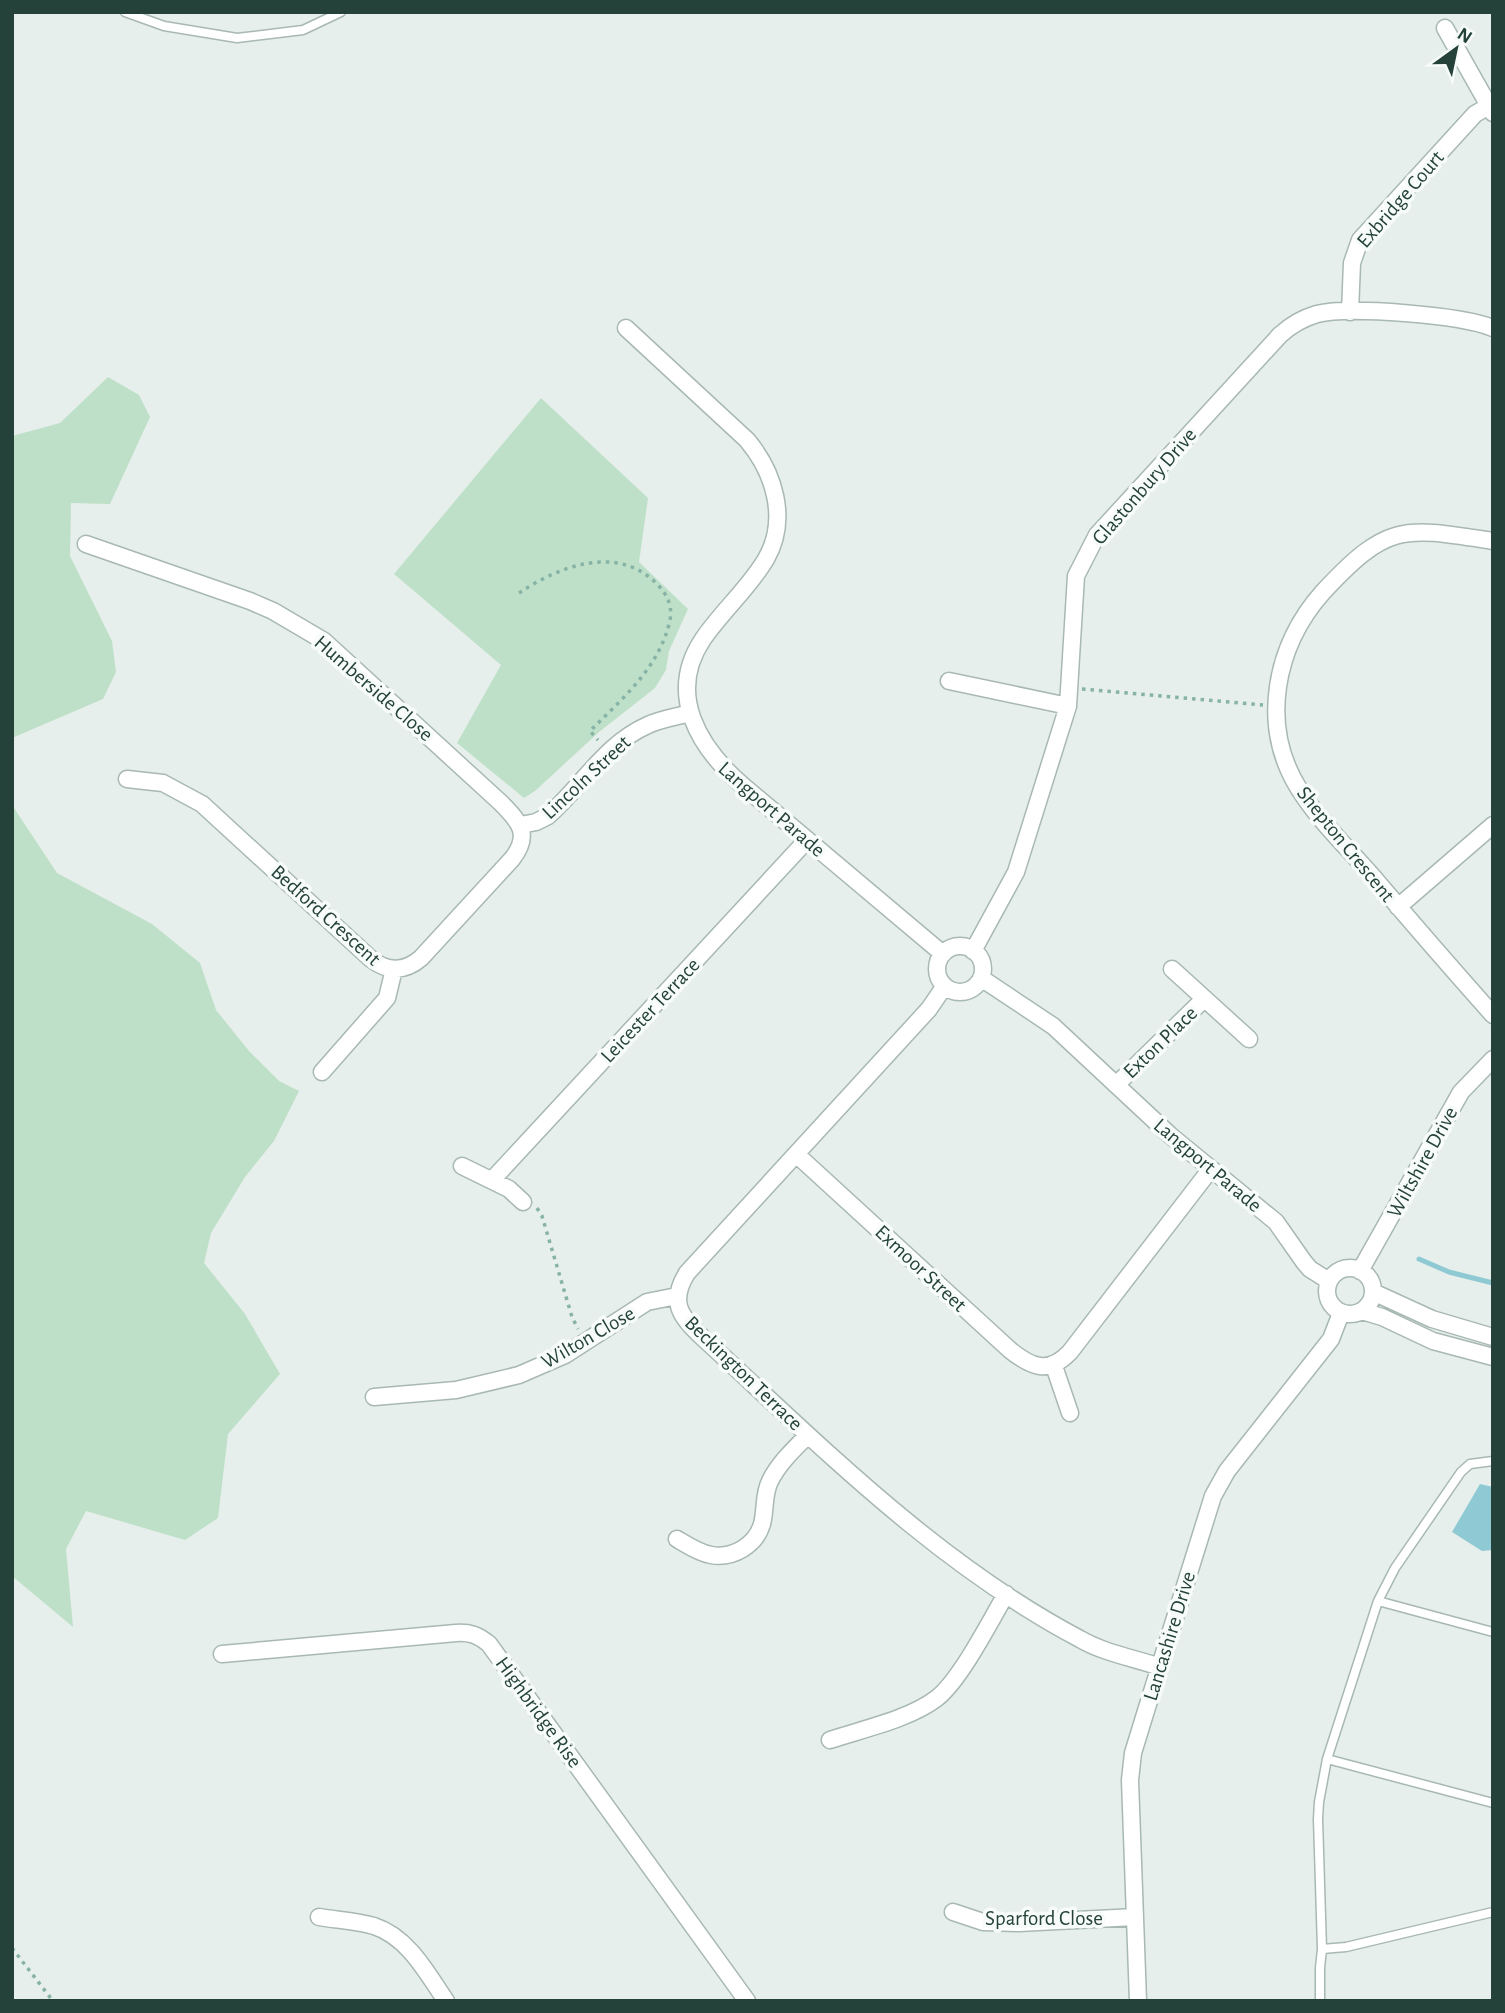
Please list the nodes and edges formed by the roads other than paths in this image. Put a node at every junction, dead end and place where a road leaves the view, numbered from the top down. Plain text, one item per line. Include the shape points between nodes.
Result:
1 (125, 12) edge
2 (341, 12) edge
3 (1445, 28) dead end
4 (1491, 109) edge
5 (1350, 312) junction
6 (626, 328) dead end
7 (1493, 328) edge
8 (1493, 541) edge
9 (86, 544) dead end
10 (949, 681) dead end
11 (1069, 706) junction
12 (690, 713) junction
13 (127, 779) dead end
14 (521, 825) junction
15 (1493, 825) edge
16 (807, 840) junction
17 (1398, 907) junction
18 (973, 951) junction
19 (943, 954) junction
20 (394, 969) junction
21 (1172, 970) dead end
22 (981, 978) junction
23 (944, 987) junction
24 (1204, 999) junction
25 (1493, 1015) edge
26 (1249, 1039) dead end
27 (1493, 1059) edge
28 (322, 1072) dead end
29 (1116, 1085) junction
30 (796, 1154) junction
31 (462, 1166) dead end
32 (1210, 1170) junction
33 (493, 1180) junction
34 (523, 1202) road end
35 (1360, 1271) junction
36 (1329, 1281) junction
37 (1373, 1292) junction
38 (677, 1296) junction
39 (1362, 1311) junction
40 (1341, 1313) junction
41 (1493, 1337) edge
42 (1493, 1357) edge
43 (1054, 1366) junction
44 (374, 1397) dead end
45 (1070, 1413) dead end
46 (808, 1435) junction
47 (1493, 1461) edge
48 (677, 1539) dead end
49 (1006, 1594) junction
50 (1378, 1601) junction
51 (1493, 1632) edge
52 (222, 1654) dead end
53 (1160, 1667) junction
54 (830, 1740) dead end
55 (1327, 1759) junction
56 (1493, 1803) edge
57 (953, 1912) dead end
58 (1493, 1912) edge
59 (319, 1917) dead end
60 (1136, 1917) junction
61 (1322, 1949) junction
62 (446, 2001) edge
63 (747, 2001) edge
64 (1138, 2001) edge
65 (1320, 2001) edge

1 - 2 lane via 164,26 237,38 303,30
3 - 4 street, Exbridge Court
4 - 5 street, Exbridge Court via 1475,114 1360,240 1352,263
5 - 7 street, Glastonbury Drive via 1457,319
5 - 11 street, Glastonbury Drive via 1316,314 1280,335 1097,535 1076,576
6 - 12 street, Langport Parade via 747,440 760,455 777,502 767,558 695,652 688,681
8 - 17 street, Shepton Crescent via 1423,531 1395,535 1371,546 1300,622 1285,655 1276,706 1279,741 1291,774
9 - 14 street, Humberside Close via 250,601 324,641
10 - 11 street
11 - 18 street, Glastonbury Drive via 1016,872
12 - 14 street, Lincoln Street via 649,724 624,738 548,816
12 - 16 street, Langport Parade via 705,746 721,766
13 - 20 street, Bedford Crescent via 163,783 202,804 371,959
14 - 20 street, Bedford Crescent via 521,844 512,859 421,958
15 - 17 street
16 - 19 street, Langport Parade
16 - 33 street, Leicester Terrace
17 - 25 street, Shepton Crescent
18 - 19 street via 958,946
18 - 22 street via 982,962
19 - 23 street via 936,972
20 - 28 street via 387,998
21 - 24 street, Exton Place
22 - 23 street via 966,992
22 - 29 street, Langport Parade via 1053,1026
23 - 30 street, Beckington Terrace
24 - 26 street, Exton Place
24 - 29 street, Exton Place
27 - 35 street, Wiltshire Drive via 1461,1092
29 - 32 street, Langport Parade
30 - 38 street, Beckington Terrace via 687,1273
30 - 43 street, Exmoor Street via 1023,1361
31 - 33 street
32 - 36 street, Langport Parade via 1276,1222 1310,1269
32 - 43 street via 1070,1352
33 - 34 street
35 - 36 street via 1346,1268
35 - 37 street via 1370,1280
36 - 40 street via 1328,1299
37 - 39 street
37 - 41 street via 1432,1319
38 - 44 street, Wilton Close via 647,1302 587,1343 530,1370 456,1390
38 - 46 street, Beckington Terrace via 686,1321
39 - 40 street
39 - 42 street via 1433,1341
40 - 53 street, Lancashire Drive via 1331,1339 1227,1471 1213,1496
43 - 45 street
46 - 48 street via 770,1480 761,1528 743,1549 712,1556
46 - 49 street, Beckington Terrace via 909,1526
47 - 50 lane via 1470,1464 1461,1472
49 - 53 street, Beckington Terrace via 1080,1639
49 - 54 street via 950,1685 937,1698 913,1712
50 - 51 lane
50 - 55 lane
52 - 63 street, Highbridge Rise via 456,1633 479,1636
53 - 60 street, Lancashire Drive via 1133,1753 1130,1780
55 - 56 lane
55 - 61 lane via 1318,1819
57 - 60 street, Sparford Close via 983,1922
58 - 61 lane
59 - 62 street via 374,1926 390,1934 413,1954
60 - 64 street, Lancashire Drive
61 - 65 lane

